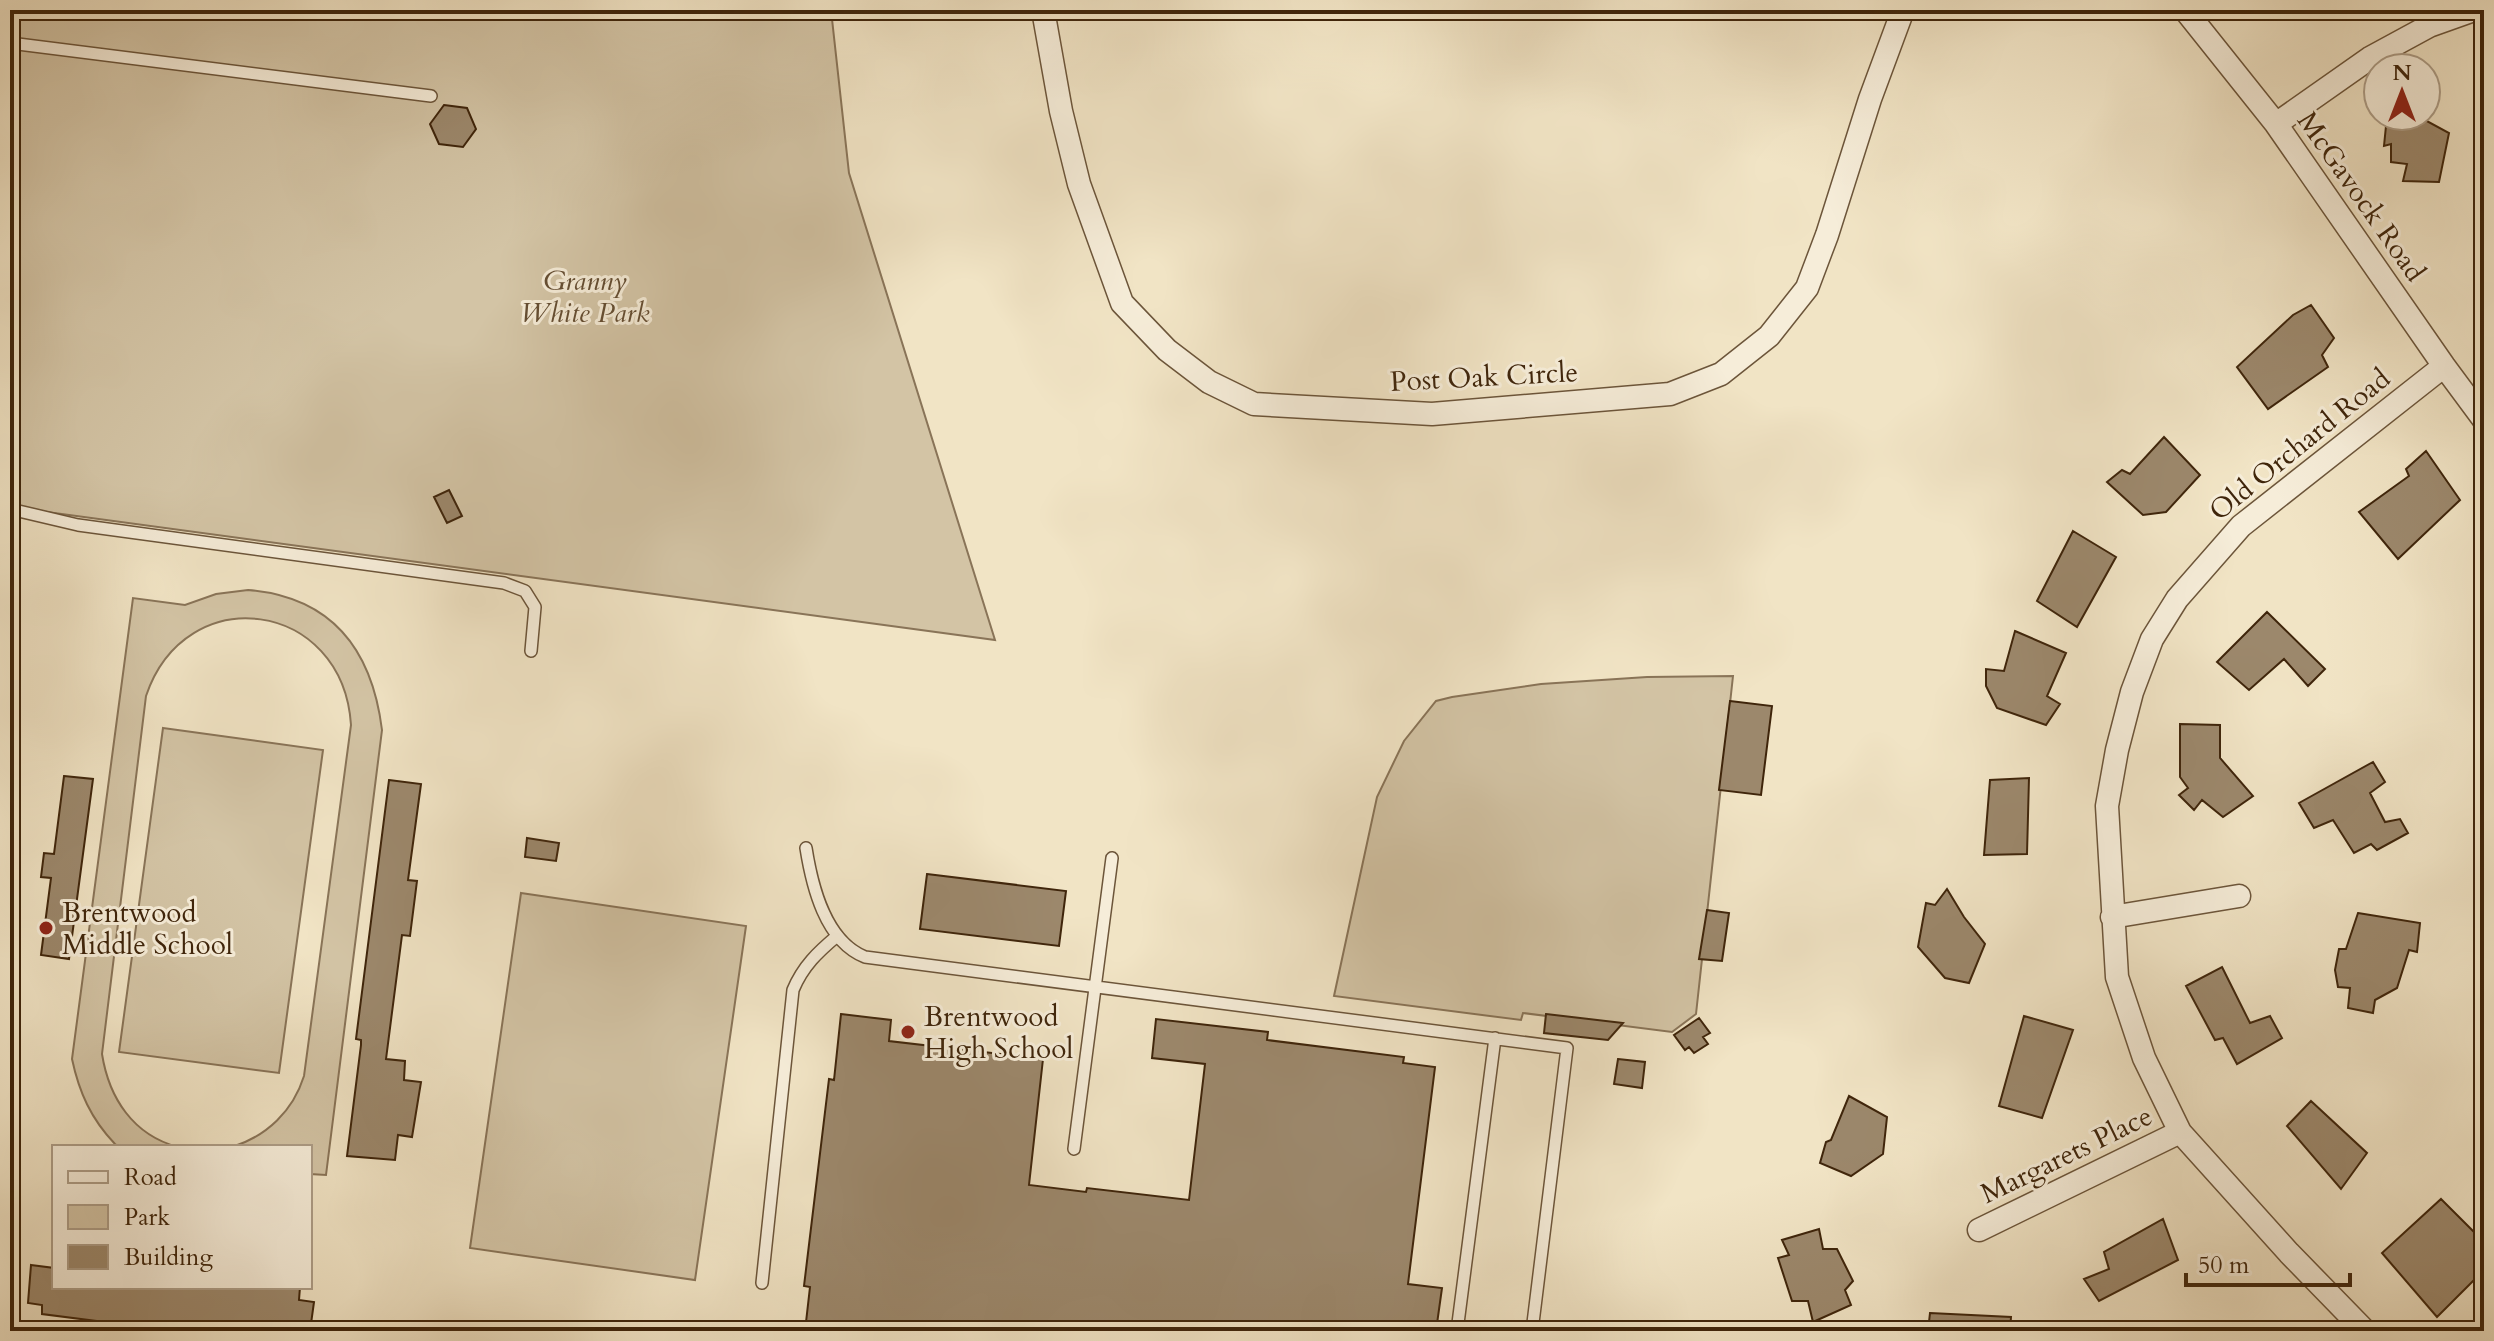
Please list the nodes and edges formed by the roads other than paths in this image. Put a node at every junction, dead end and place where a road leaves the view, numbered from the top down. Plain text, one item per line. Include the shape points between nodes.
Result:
1 (1903, 10) edge
2 (2185, 10) edge
3 (2474, 10) edge
4 (1048, 11) edge
5 (10, 43) edge
6 (431, 96) dead end
7 (2276, 124) junction
8 (2444, 366) junction
9 (2484, 420) edge
10 (10, 509) edge
11 (531, 651) dead end
12 (806, 848) dead end
13 (1112, 858) dead end
14 (2239, 896) dead end
15 (2112, 917) junction
16 (837, 936) junction
17 (1095, 988) junction
18 (1495, 1038) junction
19 (2180, 1132) junction
20 (1074, 1149) dead end
21 (1979, 1230) dead end
22 (762, 1283) dead end
23 (1457, 1331) edge
24 (1532, 1331) edge
25 (2365, 1331) edge

1 - 4 street, Post Oak Circle via 1807,288 1769,336 1721,374 1670,394 1432,414 1254,404 1209,382 1167,350 1122,303 1079,184 1061,111
2 - 7 street, McGavock Road
3 - 7 street via 2429,26 2370,58
5 - 6 lane
7 - 8 street, McGavock Road
8 - 9 street, McGavock Road
8 - 15 street, Old Orchard Road via 2241,526 2177,599 2152,639 2132,692 2107,806
10 - 11 lane via 78,525 504,583 525,591 535,607
12 - 16 lane via 814,887
13 - 17 lane
14 - 15 street
15 - 19 street, Old Orchard Road via 2117,977 2144,1058
16 - 17 lane via 849,949 873,959
16 - 22 lane via 813,957 793,990
17 - 18 lane
17 - 20 lane
18 - 23 lane
18 - 24 lane via 1567,1048
19 - 21 street, Margarets Place
19 - 25 street, Old Orchard Road

